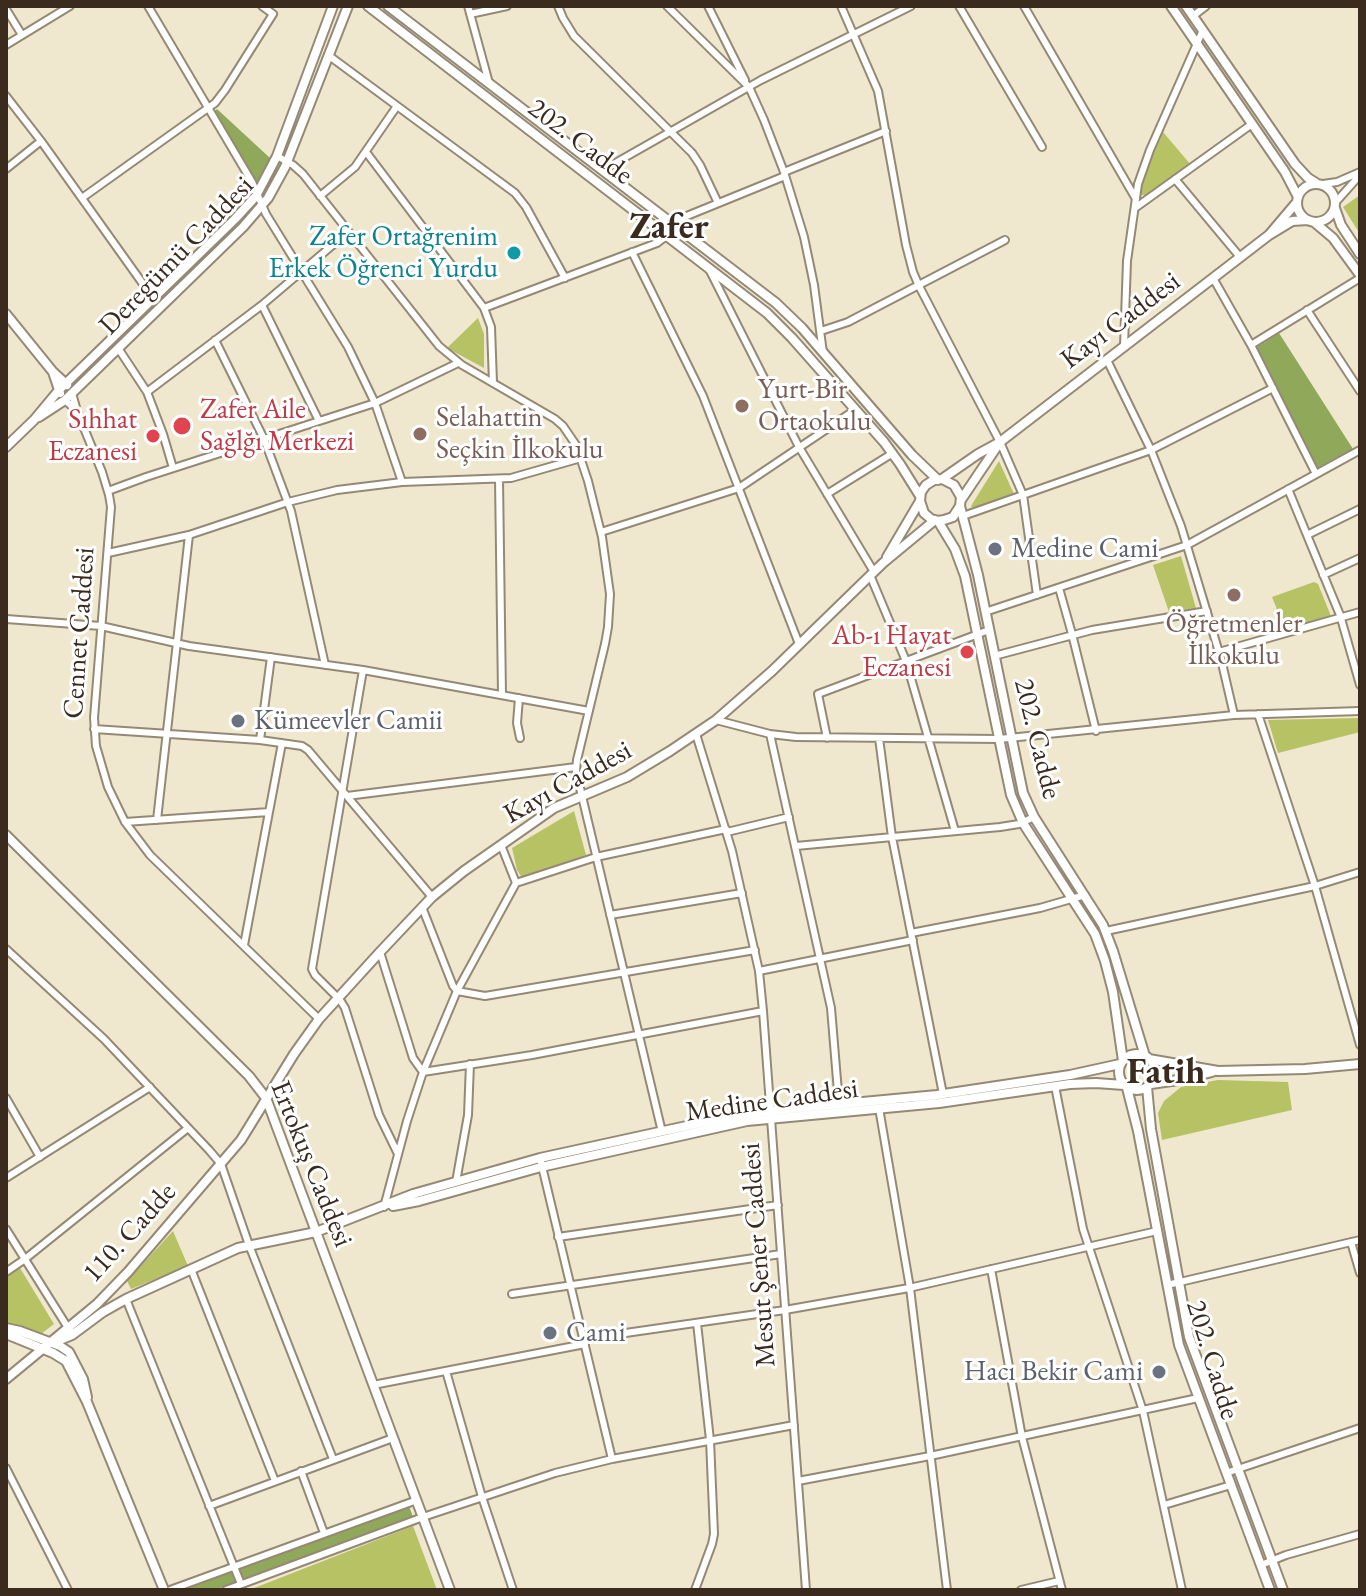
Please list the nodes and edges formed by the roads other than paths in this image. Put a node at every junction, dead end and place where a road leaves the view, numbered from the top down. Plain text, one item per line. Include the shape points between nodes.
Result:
1 (70, 6) edge
2 (148, 6) edge
3 (262, 6) edge
4 (333, 6) edge
5 (348, 6) edge
6 (368, 6) edge
7 (388, 6) edge
8 (468, 6) edge
9 (507, 6) edge
10 (558, 6) edge
11 (667, 6) edge
12 (708, 6) edge
13 (841, 6) edge
14 (911, 6) edge
15 (959, 6) edge
16 (1024, 6) edge
17 (1171, 6) edge
18 (1186, 6) edge
19 (1206, 6) edge
20 (6, 9) edge
21 (470, 14) junction
22 (1193, 16) junction
23 (1203, 30) junction
24 (854, 34) junction
25 (22, 35) junction
26 (1197, 44) junction
27 (6, 45) edge
28 (328, 55) junction
29 (489, 83) junction
30 (749, 87) junction
31 (6, 96) edge
32 (397, 106) junction
33 (208, 109) junction
34 (1252, 124) junction
35 (886, 131) junction
36 (671, 132) junction
37 (41, 141) junction
38 (1042, 147) dead end
39 (366, 152) junction
40 (277, 156) junction
41 (287, 161) junction
42 (6, 169) edge
43 (603, 170) junction
44 (785, 174) junction
45 (1360, 174) edge
46 (1175, 179) junction
47 (1320, 184) junction
48 (257, 193) junction
49 (320, 196) junction
50 (82, 198) junction
51 (1136, 199) junction
52 (1298, 199) junction
53 (718, 203) junction
54 (1335, 205) junction
55 (262, 206) junction
56 (1134, 208) junction
57 (1311, 221) junction
58 (675, 225) junction
59 (348, 232) junction
60 (1269, 235) junction
61 (668, 236) junction
62 (1005, 240) dead end
63 (632, 252) junction
64 (1360, 254) edge
65 (1240, 257) junction
66 (707, 266) junction
67 (302, 271) junction
68 (1360, 276) edge
69 (565, 278) junction
70 (1213, 278) junction
71 (919, 286) junction
72 (153, 298) junction
73 (262, 305) junction
74 (484, 308) junction
75 (1307, 310) junction
76 (6, 314) edge
77 (821, 331) junction
78 (215, 340) junction
79 (1251, 345) junction
80 (1124, 346) junction
81 (118, 348) junction
82 (823, 353) junction
83 (1107, 360) junction
84 (458, 363) junction
85 (493, 383) junction
86 (62, 386) junction
87 (1273, 388) junction
88 (1360, 391) edge
89 (147, 392) junction
90 (68, 396) junction
91 (375, 403) junction
92 (855, 410) junction
93 (34, 420) junction
94 (319, 421) junction
95 (264, 439) junction
96 (1000, 442) junction
97 (6, 447) edge
98 (799, 447) junction
99 (1151, 450) junction
100 (1360, 450) edge
101 (893, 453) junction
102 (581, 458) junction
103 (173, 468) junction
104 (1316, 474) junction
105 (499, 479) junction
106 (940, 480) junction
107 (402, 482) junction
108 (739, 488) junction
109 (1288, 489) junction
110 (108, 491) junction
111 (827, 494) junction
112 (1023, 495) junction
113 (920, 499) junction
114 (288, 502) junction
115 (960, 503) junction
116 (1360, 509) edge
117 (963, 516) junction
118 (937, 520) junction
119 (601, 532) junction
120 (189, 535) junction
121 (1307, 535) junction
122 (1187, 545) junction
123 (108, 553) junction
124 (1360, 558) edge
125 (883, 563) junction
126 (872, 574) junction
127 (1323, 575) junction
128 (1059, 588) junction
129 (1037, 595) junction
130 (1207, 611) junction
131 (985, 612) junction
132 (1360, 612) edge
133 (1341, 617) junction
134 (6, 619) edge
135 (101, 626) junction
136 (989, 630) junction
137 (978, 634) junction
138 (1072, 634) junction
139 (178, 644) junction
140 (799, 644) junction
141 (1219, 652) junction
142 (994, 656) junction
143 (271, 657) junction
144 (1356, 658) edge
145 (906, 661) junction
146 (325, 665) junction
147 (363, 670) junction
148 (1360, 685) edge
149 (502, 695) junction
150 (519, 698) junction
151 (589, 711) junction
152 (1360, 711) edge
153 (1258, 714) junction
154 (1234, 715) junction
155 (716, 720) junction
156 (94, 729) junction
157 (1096, 731) junction
158 (167, 734) junction
159 (696, 734) junction
160 (770, 734) junction
161 (520, 738) dead end
162 (827, 738) junction
163 (879, 738) junction
164 (929, 739) junction
165 (999, 739) junction
166 (1011, 739) junction
167 (260, 740) junction
168 (282, 743) junction
169 (576, 767) junction
170 (344, 793) junction
171 (581, 795) junction
172 (269, 812) junction
173 (789, 817) junction
174 (1034, 817) junction
175 (157, 820) junction
176 (125, 822) junction
177 (1023, 823) junction
178 (727, 830) junction
179 (955, 831) junction
180 (6, 835) edge
181 (892, 837) junction
182 (501, 845) junction
183 (796, 846) junction
184 (596, 857) junction
185 (1360, 872) edge
186 (516, 883) junction
187 (1315, 886) junction
188 (742, 893) junction
189 (1085, 895) junction
190 (432, 897) junction
191 (1074, 898) junction
192 (422, 907) junction
193 (610, 915) junction
194 (1106, 931) junction
195 (912, 936) junction
196 (244, 945) junction
197 (6, 949) edge
198 (755, 950) junction
199 (380, 952) junction
200 (821, 958) junction
201 (759, 971) junction
202 (624, 972) junction
203 (457, 991) junction
204 (338, 997) junction
205 (763, 1011) junction
206 (319, 1019) junction
207 (639, 1035) junction
208 (1360, 1045) edge
209 (1147, 1058) junction
210 (1122, 1062) junction
211 (470, 1064) junction
212 (1360, 1064) edge
213 (1218, 1071) junction
214 (423, 1072) junction
215 (1055, 1086) junction
216 (1149, 1086) junction
217 (150, 1087) junction
218 (1126, 1087) junction
219 (943, 1094) junction
220 (6, 1098) edge
221 (266, 1098) junction
222 (839, 1104) junction
223 (878, 1104) junction
224 (771, 1114) junction
225 (188, 1128) junction
226 (662, 1132) junction
227 (398, 1154) junction
228 (40, 1157) junction
229 (541, 1162) junction
230 (221, 1164) junction
231 (6, 1178) edge
232 (456, 1182) junction
233 (778, 1205) junction
234 (384, 1207) junction
235 (6, 1229) edge
236 (1157, 1231) junction
237 (316, 1232) junction
238 (558, 1237) junction
239 (1360, 1240) edge
240 (1351, 1242) junction
241 (249, 1245) junction
242 (1088, 1247) junction
243 (781, 1254) junction
244 (25, 1259) junction
245 (1358, 1262) edge
246 (191, 1268) junction
247 (991, 1269) junction
248 (6, 1272) edge
249 (1360, 1273) edge
250 (1178, 1282) junction
251 (570, 1285) junction
252 (1167, 1285) junction
253 (910, 1288) junction
254 (512, 1294) dead end
255 (126, 1299) junction
256 (785, 1310) junction
257 (697, 1323) junction
258 (6, 1331) edge
259 (70, 1332) junction
260 (584, 1342) junction
261 (47, 1346) junction
262 (75, 1360) junction
263 (446, 1371) junction
264 (6, 1379) edge
265 (373, 1385) junction
266 (1198, 1398) junction
267 (87, 1402) junction
268 (1143, 1411) junction
269 (794, 1425) junction
270 (1360, 1428) edge
271 (1022, 1437) junction
272 (393, 1438) junction
273 (710, 1440) junction
274 (930, 1456) junction
275 (333, 1459) junction
276 (612, 1459) junction
277 (6, 1468) edge
278 (1237, 1469) junction
279 (301, 1471) junction
280 (1226, 1473) junction
281 (275, 1481) junction
282 (798, 1481) junction
283 (1231, 1485) junction
284 (482, 1497) junction
285 (417, 1500) junction
286 (1164, 1505) junction
287 (209, 1506) junction
288 (423, 1517) junction
289 (324, 1533) junction
290 (1360, 1534) edge
291 (1272, 1560) junction
292 (1261, 1565) junction
293 (234, 1566) junction
294 (1059, 1581) junction
295 (241, 1584) junction
296 (68, 1590) edge
297 (167, 1590) edge
298 (226, 1590) edge
299 (450, 1590) edge
300 (513, 1590) edge
301 (695, 1590) edge
302 (806, 1590) edge
303 (947, 1590) edge
304 (1021, 1590) edge
305 (1062, 1590) edge
306 (1182, 1590) edge
307 (1270, 1590) edge
308 (1283, 1590) edge

1 - 25 street
2 - 33 street
3 - 33 street via 273,14
4 - 40 main road, Deregümü Caddesi
5 - 28 main road, Deregümü Caddesi
6 - 61 main road, 202. Cadde
7 - 29 main road, 202. Cadde
8 - 21 street
9 - 21 street
10 - 36 street via 574,36
11 - 30 street
12 - 30 street
13 - 24 street
14 - 24 street
15 - 38 street
16 - 51 street
17 - 26 main road
18 - 22 main road
19 - 22 street
20 - 25 street
21 - 29 street
22 - 23 main road
23 - 26 street
23 - 47 main road via 1295,164
24 - 30 street
24 - 35 street via 875,82
25 - 27 street
26 - 34 main road
26 - 51 street via 1144,164
28 - 32 street
28 - 41 main road, Deregümü Caddesi
29 - 43 main road, 202. Cadde
30 - 36 street
30 - 44 street
31 - 37 street
32 - 39 street
32 - 69 street via 520,197
33 - 48 street
33 - 50 street
34 - 46 street
34 - 52 main road
35 - 44 street
35 - 71 street via 906,245
36 - 43 street
36 - 53 street via 696,159
37 - 42 street
37 - 50 street
39 - 49 street
39 - 74 street
40 - 41 street
40 - 48 main road, Deregümü Caddesi
41 - 49 street
41 - 55 main road, Deregümü Caddesi
43 - 58 main road, 202. Cadde
44 - 53 street
44 - 77 street via 804,237
45 - 47 street
45 - 54 street
46 - 56 street
46 - 65 street
47 - 52 main road via 1304,188
47 - 54 main road via 1333,193
48 - 55 street
48 - 72 main road, Deregümü Caddesi
49 - 59 street
50 - 72 street
51 - 56 street
52 - 57 main road via 1299,212
52 - 60 main road, Kayı Caddesi
53 - 58 street
54 - 57 main road via 1325,220
54 - 64 main road
55 - 67 street
55 - 81 main road, Deregümü Caddesi
56 - 80 street
57 - 60 main road, Kayı Caddesi via 1292,221
57 - 68 main road via 1333,238
58 - 61 street
58 - 82 main road, 202. Cadde via 788,313
59 - 67 street
59 - 84 street via 435,342
60 - 65 main road, Kayı Caddesi
61 - 63 street
61 - 66 main road, 202. Cadde
62 - 71 street
63 - 69 street
63 - 108 street via 694,374
65 - 70 main road, Kayı Caddesi
66 - 92 main road, 202. Cadde via 779,324
66 - 98 street
67 - 73 street
67 - 91 street
68 - 75 street
69 - 74 street
70 - 79 street
70 - 80 main road, Kayı Caddesi
71 - 77 street
71 - 96 street
72 - 86 main road, Deregümü Caddesi
73 - 78 street
73 - 94 street
74 - 85 street via 491,327
75 - 79 street
75 - 88 street
76 - 86 main road, Cennet Caddesi
77 - 82 street
78 - 89 street
78 - 95 street
79 - 87 street
80 - 83 main road, Kayı Caddesi
81 - 89 street
81 - 90 main road, Deregümü Caddesi
82 - 106 main road, 202. Cadde
83 - 96 main road, Kayı Caddesi
83 - 99 street
84 - 85 street
84 - 91 street
85 - 102 street via 555,419
86 - 90 main road, Cennet Caddesi
86 - 93 main road, Deregümü Caddesi
87 - 99 street
87 - 104 street
89 - 103 street
90 - 93 main road, Deregümü Caddesi
90 - 110 street, Cennet Caddesi
91 - 94 street
91 - 107 street
92 - 98 street
92 - 101 main road, 202. Cadde
93 - 97 main road, Deregümü Caddesi
94 - 95 street
95 - 103 street
95 - 114 street
96 - 106 main road, Kayı Caddesi
96 - 112 street
96 - 115 main road, Kayı Caddesi
98 - 108 street
98 - 111 street
99 - 112 street
99 - 122 street
100 - 104 street
101 - 111 street
101 - 113 main road, 202. Cadde
102 - 105 street
102 - 119 street
103 - 110 street
104 - 109 street
105 - 107 street
105 - 149 street
106 - 113 main road via 926,485
106 - 115 main road via 957,488
107 - 114 street
108 - 119 street
108 - 140 street
109 - 121 street
109 - 122 street
110 - 123 street, Cennet Caddesi
111 - 126 street
112 - 117 street
112 - 129 street
113 - 118 main road via 924,513
113 - 125 main road, Kayı Caddesi
114 - 120 street
114 - 146 street
115 - 117 main road, 202. Cadde
115 - 118 main road via 953,517
116 - 121 street
117 - 131 main road, 202. Cadde
118 - 125 main road, Kayı Caddesi
118 - 137 main road, 202. Cadde via 965,576
119 - 151 street via 609,611
120 - 123 street
120 - 139 street
121 - 127 street
122 - 128 street
122 - 130 street
123 - 135 street, Cennet Caddesi
124 - 127 street
125 - 126 main road, Kayı Caddesi
126 - 140 main road, Kayı Caddesi
126 - 145 street
127 - 133 street
128 - 129 street
128 - 138 street
129 - 131 street
130 - 138 street
130 - 141 street
131 - 136 main road, 202. Cadde
132 - 133 street
133 - 141 street
133 - 144 street
134 - 135 street
135 - 139 street
135 - 156 street, Cennet Caddesi
136 - 137 street
136 - 142 main road, 202. Cadde
137 - 145 street
137 - 165 main road, 202. Cadde
138 - 142 street
138 - 157 street
139 - 143 street
139 - 158 street
140 - 155 main road, Kayı Caddesi
141 - 154 street
142 - 166 main road, 202. Cadde
143 - 146 street
143 - 167 street
144 - 148 street
145 - 162 street via 818,694
145 - 164 street
146 - 147 street
147 - 149 street
147 - 170 street
149 - 150 street
150 - 151 street
150 - 161 street
151 - 169 street
152 - 153 street
153 - 154 street
153 - 187 street
154 - 157 street
155 - 159 main road, Kayı Caddesi
155 - 160 street
156 - 158 street
156 - 176 street, Cennet Caddesi via 100,764
157 - 166 street
158 - 167 street
158 - 175 street
159 - 171 main road, Kayı Caddesi via 627,777
159 - 178 street, Mesut Şener Caddesi
160 - 162 street
160 - 173 street
162 - 163 street
163 - 164 street
163 - 181 street
164 - 165 street
164 - 179 street
165 - 166 street
165 - 177 main road, 202. Cadde
166 - 174 main road, 202. Cadde
167 - 168 street
168 - 170 street via 308,750
168 - 172 street
169 - 170 street
169 - 171 street
170 - 190 street
170 - 204 street via 312,964 315,975
171 - 182 main road, Kayı Caddesi
171 - 184 street
172 - 175 street
172 - 196 street
173 - 178 street
173 - 183 street
174 - 177 street
174 - 189 main road, 202. Cadde
175 - 176 street
176 - 196 street, Cennet Caddesi via 150,855
177 - 179 street
177 - 191 main road, 202. Cadde
178 - 184 street
178 - 188 street, Mesut Şener Caddesi
179 - 181 street
180 - 221 main road, Ertokuş Caddesi
181 - 183 street
181 - 195 street
182 - 186 street
182 - 190 main road, Kayı Caddesi
183 - 200 street
184 - 186 street
184 - 193 street
185 - 187 street
186 - 203 street
187 - 194 street
187 - 208 street
188 - 193 street
188 - 198 street, Mesut Şener Caddesi
189 - 191 street
189 - 194 main road, 202. Cadde
190 - 192 main road, Kayı Caddesi
191 - 195 street
191 - 210 main road, 202. Cadde via 1105,961
192 - 199 main road, Kayı Caddesi
192 - 203 street
193 - 202 street
194 - 209 main road, 202. Cadde
195 - 200 street
195 - 219 street
196 - 206 street, Cennet Caddesi
197 - 217 street
198 - 201 street, Mesut Şener Caddesi
198 - 202 street
199 - 204 main road, Kayı Caddesi
199 - 214 street via 413,1058
200 - 201 street
200 - 222 street
201 - 205 street, Mesut Şener Caddesi
202 - 203 street via 485,996
202 - 207 street
203 - 214 street
204 - 206 main road, Kayı Caddesi
204 - 227 street
205 - 207 street
205 - 224 street, Mesut Şener Caddesi
206 - 221 main road, Kayı Caddesi
207 - 211 street
207 - 226 street
209 - 210 main road via 1134,1054
209 - 213 main road
209 - 216 main road via 1155,1072
210 - 218 main road via 1118,1073
210 - 219 main road, Medine Caddesi
211 - 214 street
211 - 232 street via 468,1115
212 - 213 main road
213 - 216 main road
214 - 227 street
215 - 218 main road, Medine Caddesi
215 - 223 main road, Medine Caddesi via 939,1103
215 - 242 street
216 - 218 main road via 1140,1091
216 - 250 main road, 202. Cadde via 1151,1129
217 - 225 street
217 - 228 street
218 - 236 main road, 202. Cadde
219 - 223 main road, Medine Caddesi
220 - 228 street
221 - 230 main road, 110. Cadde
221 - 237 main road, Ertokuş Caddesi
222 - 223 main road, Medine Caddesi
222 - 224 main road, Medine Caddesi
223 - 224 main road, Medine Caddesi
223 - 253 street
224 - 226 main road, Medine Caddesi via 746,1113
224 - 229 main road, Medine Caddesi
224 - 233 street, Mesut Şener Caddesi
225 - 230 street
225 - 244 street
226 - 229 main road, Medine Caddesi
227 - 234 street
228 - 231 street
229 - 232 main road, Medine Caddesi
229 - 234 main road, Medine Caddesi
229 - 238 street
230 - 241 street
230 - 259 main road, 110. Cadde
232 - 234 main road, Medine Caddesi
233 - 238 street
233 - 243 street, Mesut Şener Caddesi
234 - 237 main road, Medine Caddesi
235 - 244 street
236 - 242 street
236 - 252 main road, 202. Cadde
237 - 241 main road, Medine Caddesi
237 - 265 main road, Ertokuş Caddesi
238 - 251 street
239 - 240 street
240 - 245 street
240 - 250 street
241 - 246 main road, Medine Caddesi
241 - 275 street
242 - 247 street
242 - 268 street
243 - 251 street
243 - 256 street, Mesut Şener Caddesi
244 - 248 street
244 - 259 street
245 - 249 street
246 - 255 main road, Medine Caddesi
246 - 281 street
247 - 253 street
247 - 271 street
250 - 252 street
250 - 278 main road, 202. Cadde via 1192,1346
251 - 254 street
251 - 260 street
252 - 266 main road, 202. Cadde via 1177,1340
253 - 256 street
253 - 274 street
255 - 259 main road, Medine Caddesi
255 - 287 street
256 - 257 street
256 - 269 street, Mesut Şener Caddesi
257 - 260 street
257 - 273 street
258 - 261 main road via 20,1331
259 - 261 main road, 110. Cadde
259 - 262 main road
260 - 263 street
260 - 276 street
261 - 262 main road via 65,1349
261 - 264 main road, 110. Cadde
261 - 267 main road via 66,1361
262 - 267 main road
263 - 265 street
263 - 284 street
265 - 272 main road, Ertokuş Caddesi
266 - 268 street
266 - 280 main road, 202. Cadde
267 - 297 main road
268 - 271 street
268 - 286 street
269 - 273 street
269 - 282 street, Mesut Şener Caddesi
270 - 278 street
271 - 274 street
271 - 294 street
272 - 275 street
272 - 285 main road, Ertokuş Caddesi
273 - 276 street
273 - 301 street via 713,1539
274 - 282 street
274 - 303 street
275 - 279 street
276 - 284 street
277 - 296 street
278 - 280 street
278 - 291 main road, 202. Cadde
279 - 281 street
279 - 289 street
280 - 283 main road, 202. Cadde
281 - 287 street
282 - 302 street, Mesut Şener Caddesi
283 - 286 street
283 - 292 main road, 202. Cadde
284 - 288 street
284 - 300 street
285 - 288 main road, Ertokuş Caddesi
285 - 289 street
286 - 306 street
287 - 293 street
288 - 295 street
288 - 299 main road, Ertokuş Caddesi
289 - 293 street
290 - 291 street
291 - 292 street
291 - 308 main road, 202. Cadde
292 - 307 main road, 202. Cadde
293 - 295 street
293 - 297 street
294 - 304 street
294 - 305 street
295 - 298 street

